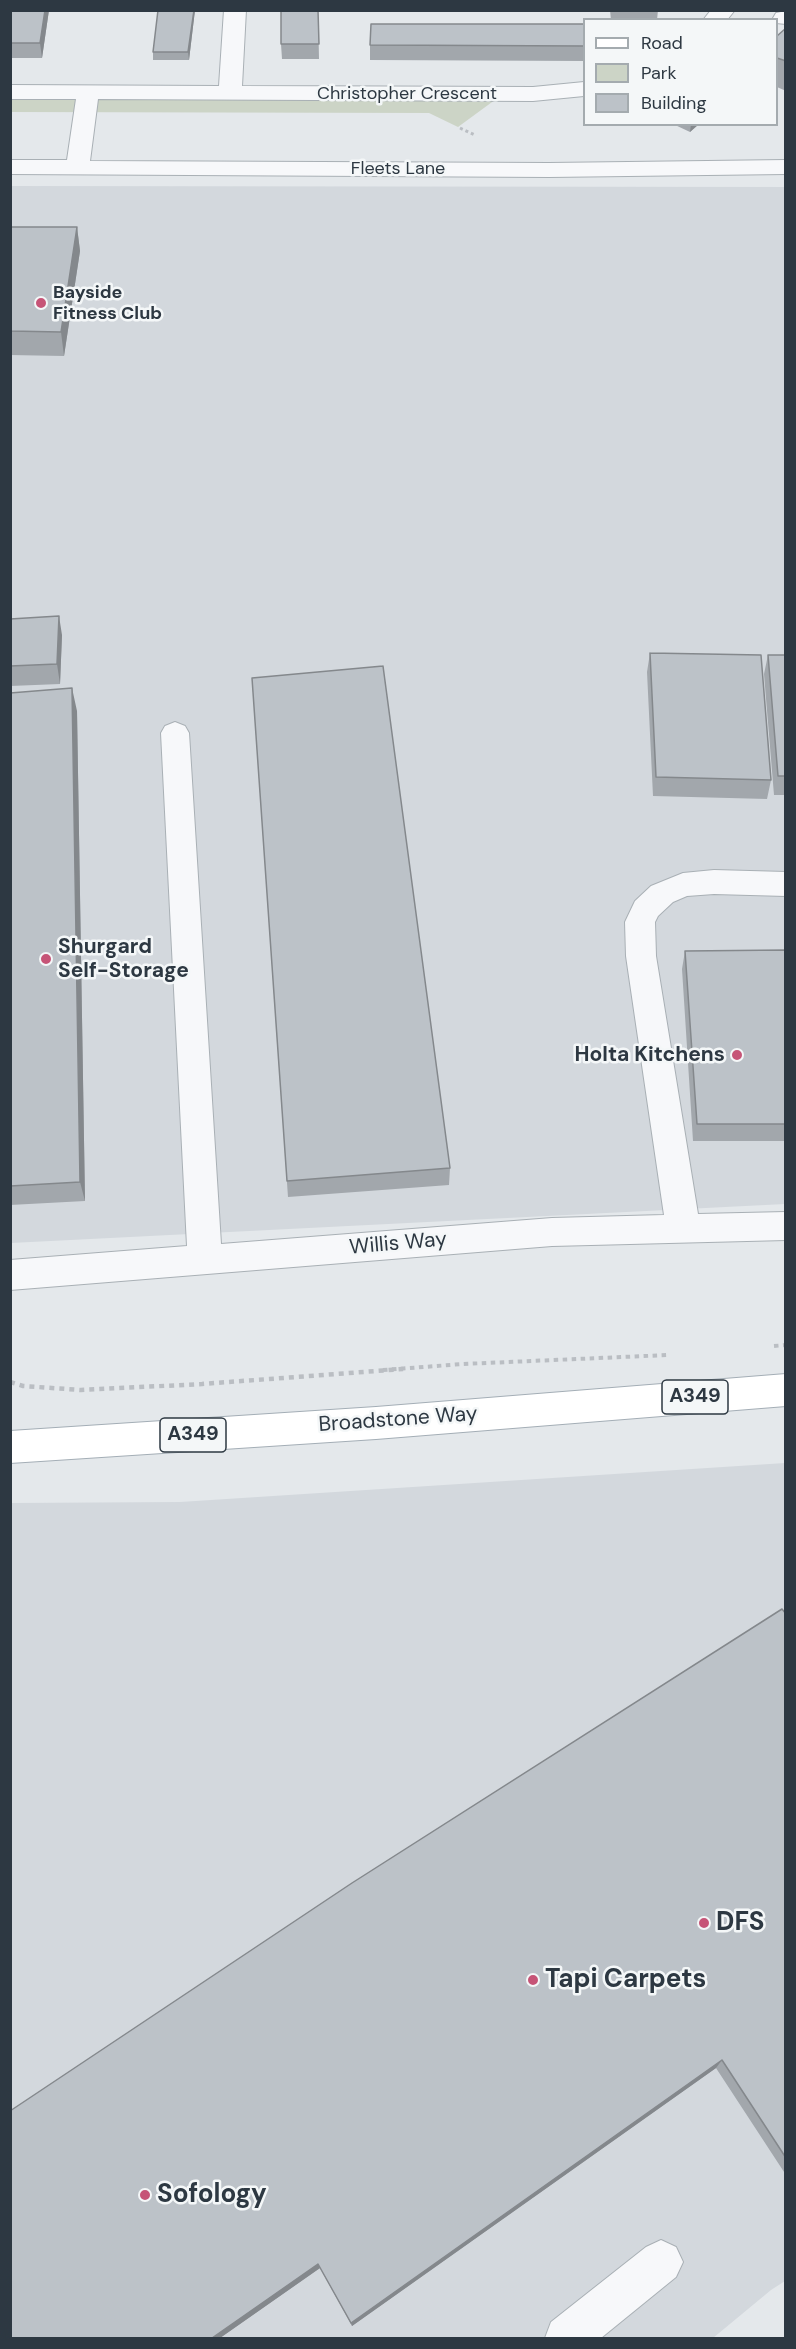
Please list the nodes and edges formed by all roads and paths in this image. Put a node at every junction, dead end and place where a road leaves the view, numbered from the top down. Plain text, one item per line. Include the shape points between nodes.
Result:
1 (235, 10) edge
2 (583, 89) edge
3 (10, 92) edge
4 (88, 93) junction
5 (230, 93) junction
6 (78, 166) junction
7 (10, 167) edge
8 (786, 167) edge
9 (175, 733) dead end
10 (786, 884) edge
11 (786, 1226) edge
12 (683, 1228) junction
13 (205, 1260) junction
14 (10, 1275) edge
15 (786, 1345) edge
16 (764, 1347) dead end
17 (675, 1354) dead end
18 (10, 1382) edge
19 (786, 1390) edge
20 (10, 1447) edge
21 (661, 2262) dead end
22 (567, 2338) edge

1 - 5 street
2 - 5 street, Christopher Crescent via 533,94
3 - 4 street, Christopher Crescent
4 - 5 street, Christopher Crescent
4 - 6 street
6 - 7 street, Fleets Lane
6 - 8 street, Fleets Lane via 549,170
9 - 13 street
10 - 12 street via 683,885 662,894 646,909 640,922 641,956
11 - 12 street, Willis Way
12 - 13 street, Willis Way via 552,1232
13 - 14 street, Willis Way
15 - 16 path
17 - 18 path via 103,1389 23,1386
19 - 20 main road, Broadstone Way / A349
21 - 22 street

